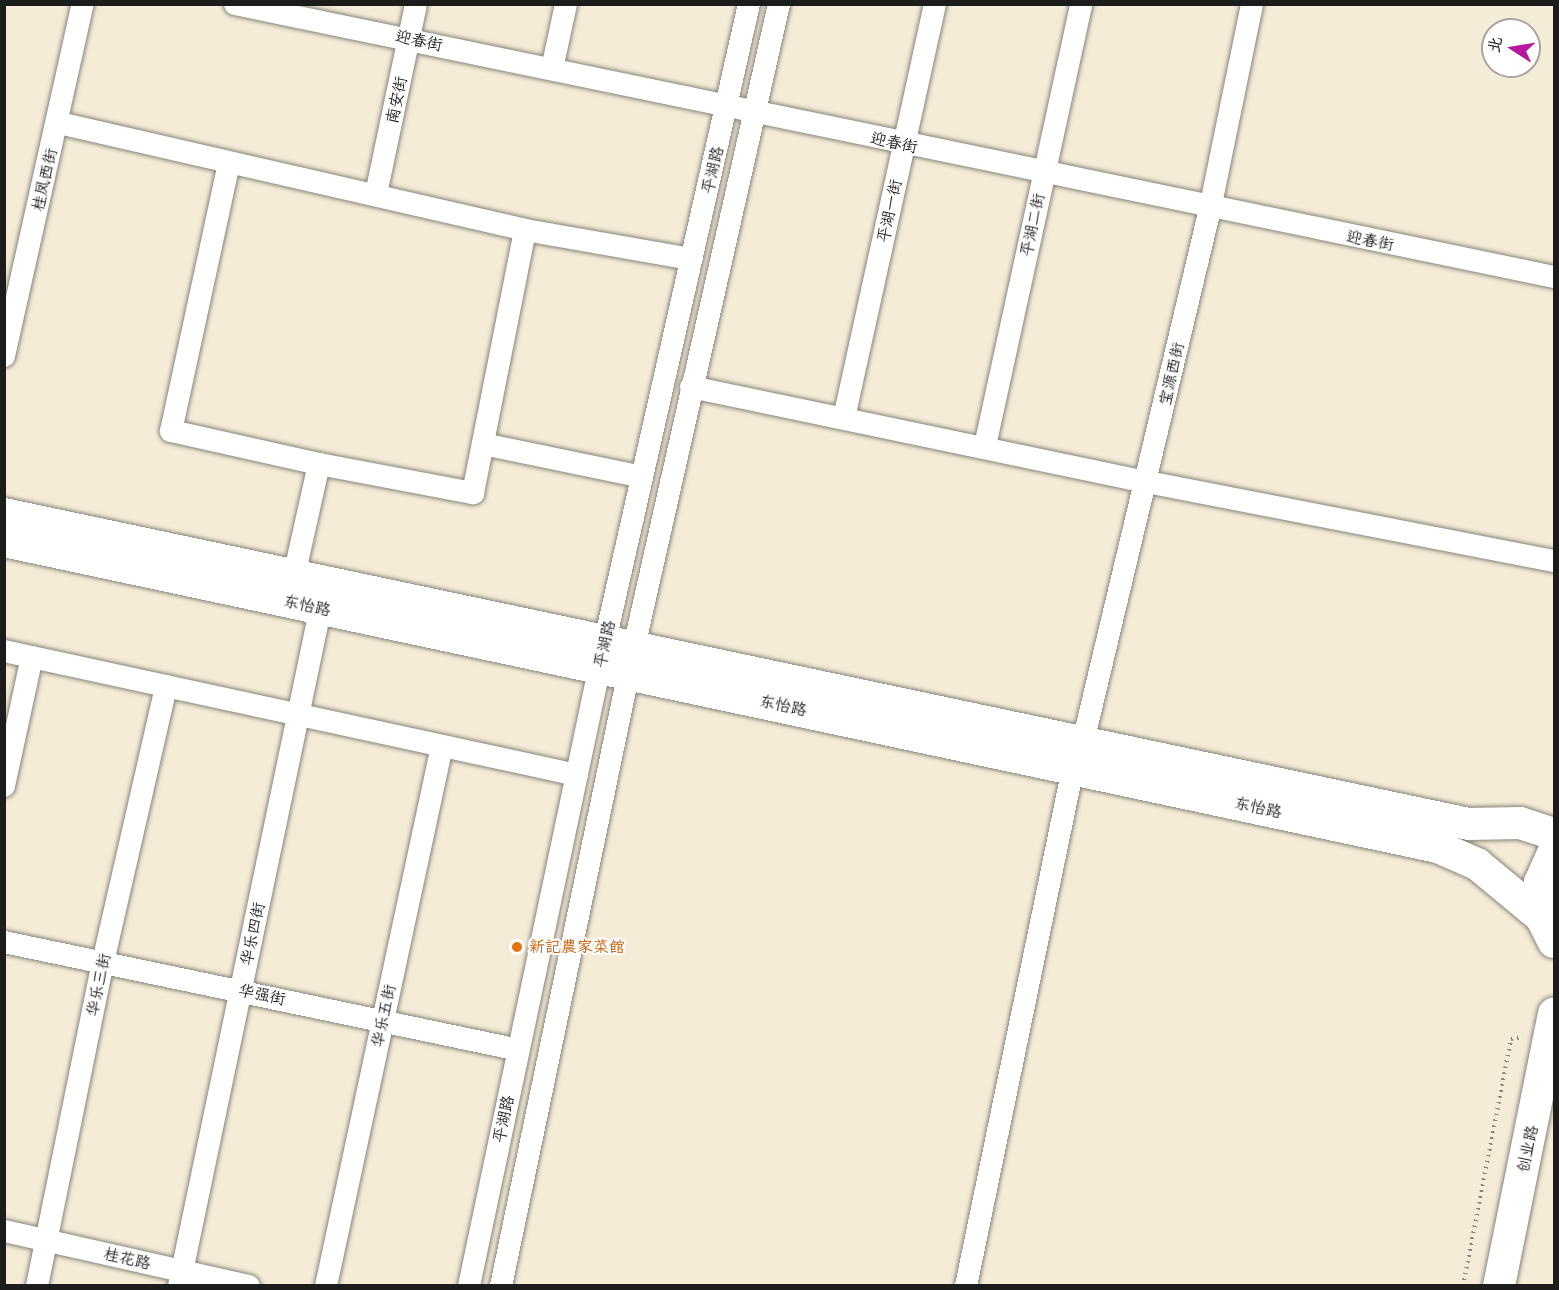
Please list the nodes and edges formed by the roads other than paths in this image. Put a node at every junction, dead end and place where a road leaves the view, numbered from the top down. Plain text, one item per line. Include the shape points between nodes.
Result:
1 (83, 4) edge
2 (416, 4) edge
3 (566, 4) edge
4 (749, 4) edge
5 (779, 4) edge
6 (935, 4) edge
7 (1081, 4) edge
8 (1252, 4) edge
9 (236, 5) edge
10 (410, 38) junction
11 (552, 69) junction
12 (728, 105) junction
13 (758, 112) junction
14 (59, 123) junction
15 (904, 146) junction
16 (229, 163) junction
17 (1044, 173) junction
18 (376, 194) junction
19 (1210, 209) junction
20 (525, 230) junction
21 (692, 259) junction
22 (1554, 277) edge
23 (4, 356) edge
24 (691, 387) junction
25 (844, 418) junction
26 (483, 444) junction
27 (985, 446) junction
28 (319, 464) junction
29 (642, 477) junction
30 (1147, 482) junction
31 (4, 514) edge
32 (4, 541) edge
33 (1554, 561) edge
34 (294, 576) junction
35 (323, 596) junction
36 (4, 651) edge
37 (32, 657) junction
38 (617, 657) junction
39 (166, 686) junction
40 (299, 715) junction
41 (442, 746) junction
42 (1078, 755) junction
43 (577, 775) junction
44 (4, 786) edge
45 (1554, 834) edge
46 (1554, 851) edge
47 (1548, 930) edge
48 (4, 942) edge
49 (103, 962) junction
50 (241, 991) junction
51 (383, 1021) junction
52 (1554, 1021) edge
53 (519, 1050) junction
54 (4, 1231) edge
55 (47, 1241) junction
56 (181, 1278) edge
57 (37, 1286) edge
58 (249, 1286) edge
59 (326, 1286) edge
60 (469, 1286) edge
61 (501, 1286) edge
62 (966, 1286) edge
63 (1499, 1286) edge

1 - 14 street, 桂凤西街
2 - 10 street, 南安街
3 - 11 street
4 - 12 street, 平湖路
5 - 13 street, 平湖路
6 - 15 street, 平湖一街
7 - 17 street, 平湖二街
8 - 19 street, 宝源西街
9 - 10 street, 迎春街
10 - 11 street, 迎春街
10 - 18 street, 南安街
11 - 12 street, 迎春街
12 - 13 street, 迎春街
12 - 21 street, 平湖路
13 - 15 street, 迎春街
13 - 24 street, 平湖路
14 - 16 street
14 - 23 street, 桂凤西街
15 - 17 street, 迎春街
15 - 25 street, 平湖一街
16 - 18 street
16 - 28 street via 171,431
17 - 19 street, 迎春街
17 - 27 street, 平湖二街
18 - 20 street
19 - 22 street, 迎春街
19 - 30 street, 宝源西街
20 - 21 street
20 - 26 street
21 - 29 street, 平湖路
24 - 25 street
24 - 38 street, 平湖路
25 - 27 street
26 - 28 street via 473,493
26 - 29 street
27 - 30 street
28 - 34 street
29 - 38 street, 平湖路
30 - 33 street
30 - 42 street, 宝源西街
31 - 34 street, 东怡路
32 - 35 street, 东怡路
34 - 35 street, 东怡路
35 - 38 street, 东怡路
35 - 40 street, 华乐四街
36 - 37 street
37 - 39 street
37 - 44 street
38 - 42 street, 东怡路
38 - 43 street, 平湖路
38 - 61 street, 平湖路
39 - 40 street
39 - 49 street, 华乐三街
40 - 41 street
40 - 50 street, 华乐四街
41 - 43 street
41 - 51 street, 华乐五街
42 - 45 street, 东怡路 via 1469,824 1520,823
42 - 47 street, 东怡路 via 1438,847 1477,864
42 - 62 street, 宝源西街
43 - 53 street, 平湖路
46 - 47 street via 1540,882
48 - 49 street, 华强街
49 - 50 street, 华强街
49 - 55 street, 华乐三街
50 - 51 street, 华强街
50 - 56 street, 华乐四街
51 - 53 street, 华强街
51 - 59 street, 华乐五街
52 - 63 street, 创业路
53 - 60 street, 平湖路
54 - 55 street, 桂花路
55 - 56 street, 桂花路
55 - 57 street, 华乐三街
56 - 58 street, 桂花路

